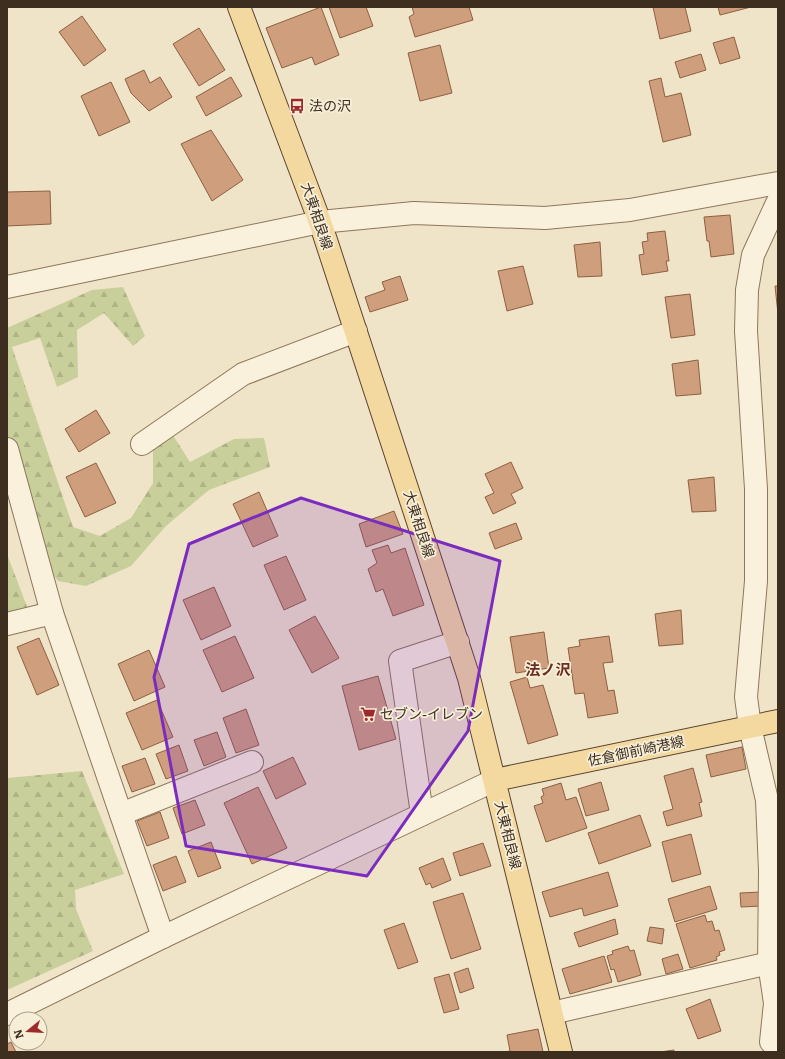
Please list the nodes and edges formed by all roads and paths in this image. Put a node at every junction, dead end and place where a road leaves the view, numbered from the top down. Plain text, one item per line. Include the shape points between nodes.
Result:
1 (239, 7) edge
2 (778, 183) edge
3 (778, 201) edge
4 (320, 222) junction
5 (7, 287) edge
6 (356, 331) junction
7 (142, 444) dead end
8 (7, 449) edge
9 (52, 613) junction
10 (7, 624) edge
11 (458, 642) junction
12 (778, 721) edge
13 (750, 727) junction
14 (252, 762) dead end
15 (495, 780) junction
16 (121, 814) junction
17 (422, 814) junction
18 (163, 937) junction
19 (773, 962) edge
20 (552, 1013) junction
21 (7, 1014) edge
22 (771, 1042) dead end
23 (561, 1052) edge

1 - 4 main road, 大東相良線
2 - 4 street via 630,210 545,218 414,213
3 - 13 street via 754,255 747,290 746,331 756,489 756,581 746,697
4 - 5 street
4 - 6 main road, 大東相良線
6 - 7 street via 243,374
6 - 11 main road, 大東相良線
8 - 9 street
9 - 10 street
9 - 16 street
11 - 15 main road, 大東相良線 via 470,678
11 - 17 street via 400,661
12 - 13 main road, 佐倉御前崎港線
13 - 15 main road, 佐倉御前崎港線
13 - 19 street via 767,800
14 - 16 street
15 - 17 street
15 - 20 main road, 大東相良線
16 - 18 street
17 - 18 street
18 - 21 street
19 - 20 street
19 - 22 street via 775,1003
20 - 23 main road, 大東相良線

